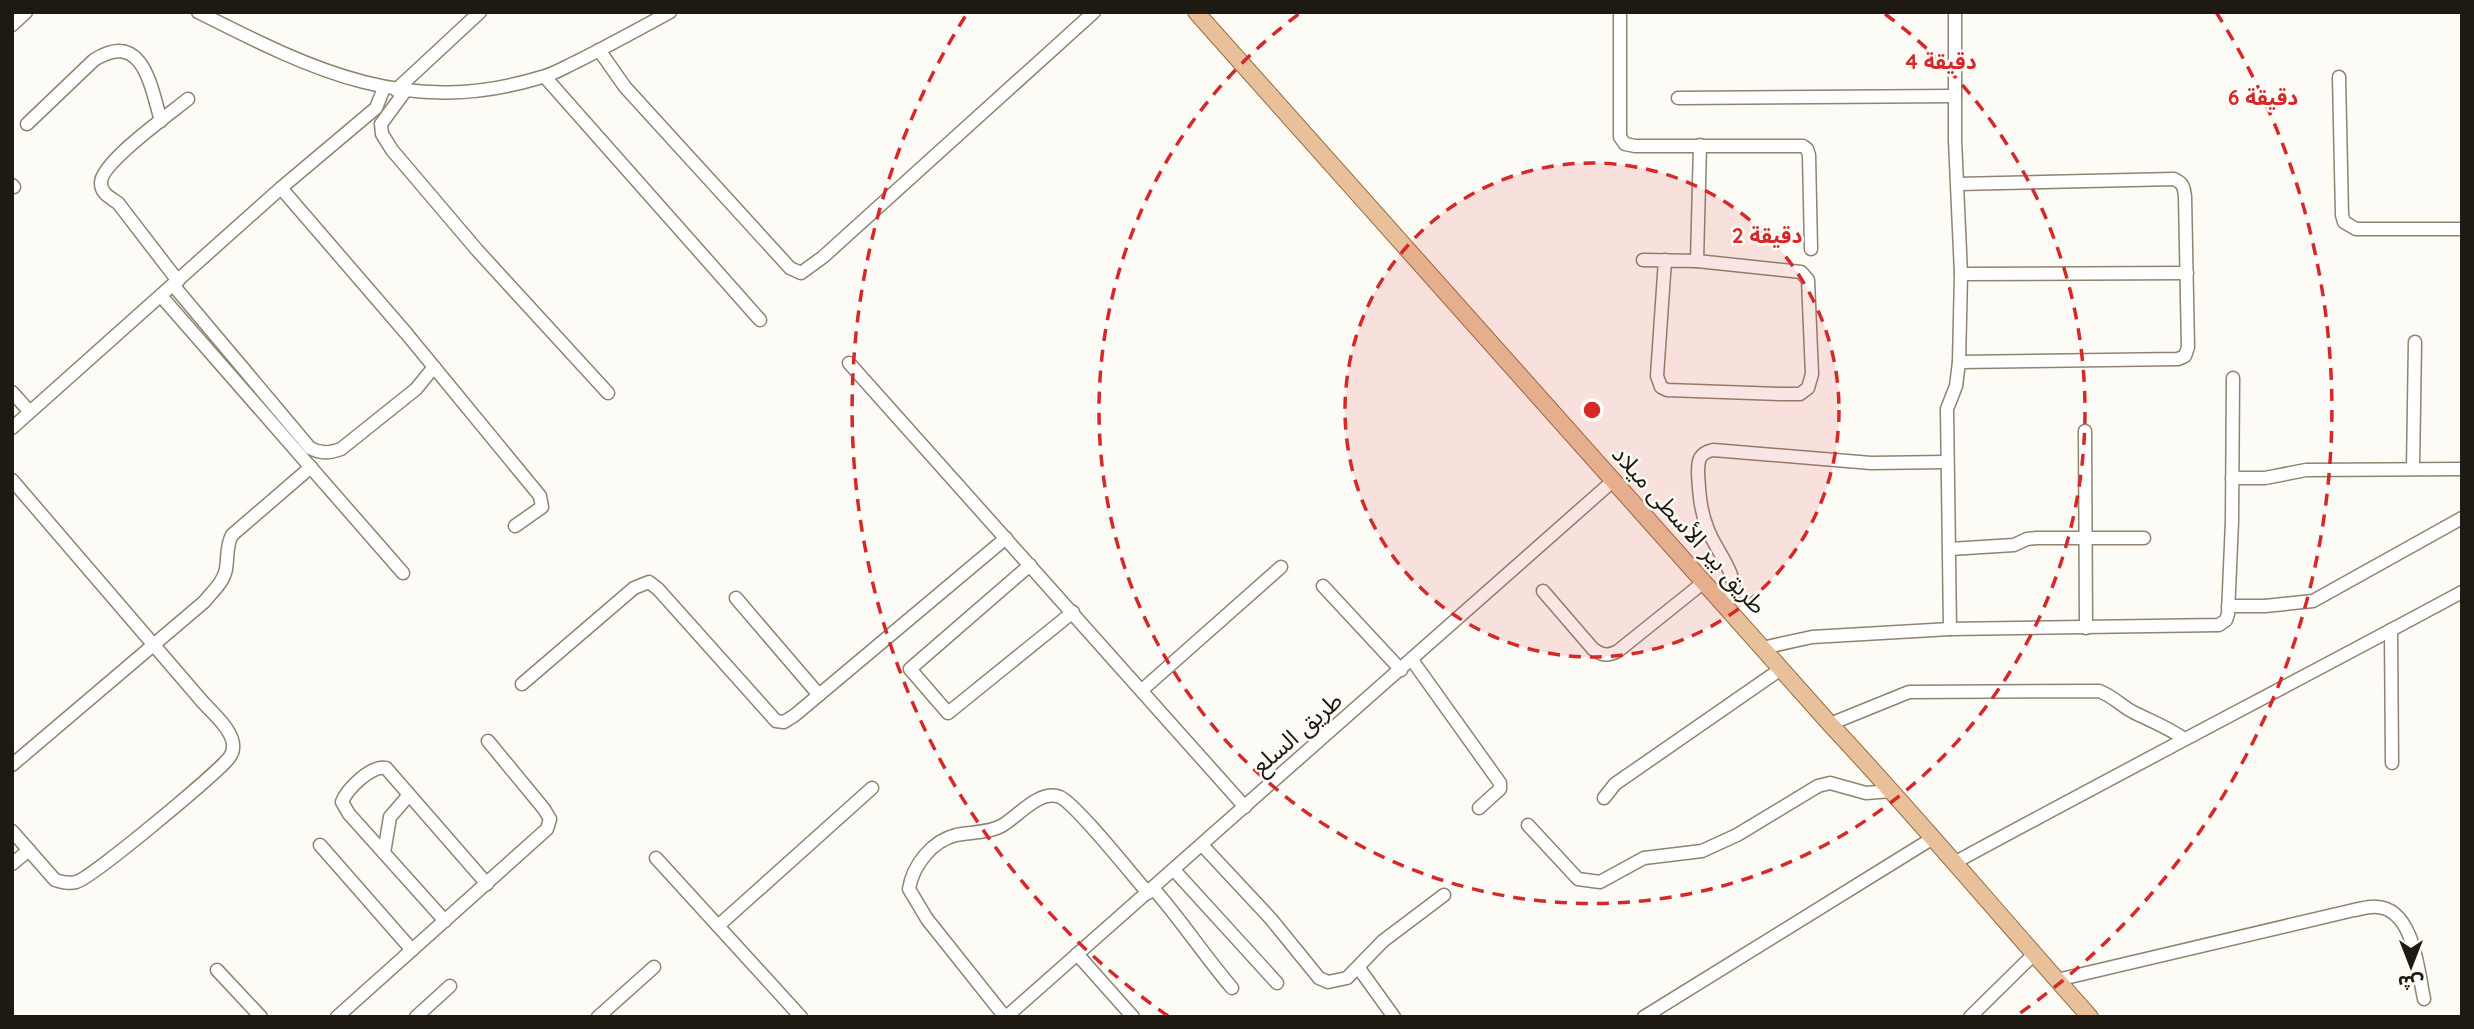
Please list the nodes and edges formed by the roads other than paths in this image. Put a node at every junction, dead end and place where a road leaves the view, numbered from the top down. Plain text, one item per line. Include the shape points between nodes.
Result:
1 (26, 12) edge
2 (198, 12) edge
3 (480, 12) edge
4 (670, 12) edge
5 (1094, 12) edge
6 (1196, 12) edge
7 (1620, 12) edge
8 (1955, 12) edge
9 (12, 25) edge
10 (599, 50) junction
11 (545, 76) junction
12 (2339, 77) dead end
13 (396, 89) junction
14 (1955, 96) junction
15 (1678, 98) dead end
16 (188, 99) dead end
17 (161, 121) junction
18 (27, 124) dead end
19 (1700, 145) junction
20 (1958, 184) junction
21 (281, 188) junction
22 (2462, 229) edge
23 (1811, 249) dead end
24 (1643, 260) dead end
25 (1665, 260) junction
26 (1697, 261) junction
27 (2187, 273) junction
28 (1961, 274) junction
29 (175, 283) junction
30 (161, 296) junction
31 (760, 320) dead end
32 (2415, 342) dead end
33 (1959, 362) junction
34 (849, 363) dead end
35 (434, 367) junction
36 (2233, 378) dead end
37 (12, 392) edge
38 (608, 393) dead end
39 (29, 411) junction
40 (12, 428) edge
41 (2085, 431) dead end
42 (1946, 462) junction
43 (310, 467) junction
44 (2413, 469) junction
45 (2462, 469) edge
46 (2231, 478) junction
47 (12, 480) edge
48 (1614, 480) junction
49 (2462, 518) edge
50 (515, 526) dead end
51 (1006, 538) junction
52 (2085, 538) junction
53 (2144, 538) dead end
54 (1950, 549) junction
55 (1030, 565) junction
56 (1281, 567) dead end
57 (403, 573) dead end
58 (1704, 582) junction
59 (1322, 586) dead end
60 (1544, 591) dead end
61 (2462, 592) edge
62 (736, 598) dead end
63 (1722, 602) junction
64 (2228, 606) junction
65 (1073, 612) junction
66 (2086, 628) junction
67 (1950, 629) junction
68 (2391, 630) junction
69 (154, 645) junction
70 (1762, 648) junction
71 (1412, 660) junction
72 (1781, 669) junction
73 (1401, 670) junction
74 (522, 684) dead end
75 (1142, 690) junction
76 (819, 695) junction
77 (1829, 724) junction
78 (2183, 738) junction
79 (488, 741) dead end
80 (2392, 763) dead end
81 (12, 765) edge
82 (872, 788) dead end
83 (1892, 791) junction
84 (409, 795) junction
85 (1604, 798) dead end
86 (1245, 807) junction
87 (1479, 808) dead end
88 (1528, 825) dead end
89 (12, 831) edge
90 (1933, 838) junction
91 (320, 845) dead end
92 (1202, 845) junction
93 (29, 850) junction
94 (384, 853) junction
95 (656, 858) dead end
96 (1954, 863) junction
97 (12, 864) edge
98 (1174, 870) junction
99 (487, 884) junction
100 (1150, 890) junction
101 (1444, 895) dead end
102 (445, 921) junction
103 (718, 926) junction
104 (412, 950) junction
105 (1077, 954) junction
106 (2033, 955) junction
107 (654, 967) dead end
108 (1359, 967) junction
109 (217, 970) dead end
110 (2057, 980) junction
111 (1277, 983) dead end
112 (450, 986) dead end
113 (1232, 988) dead end
114 (2424, 999) dead end
115 (261, 1017) edge
116 (337, 1017) edge
117 (416, 1017) edge
118 (598, 1017) edge
119 (801, 1017) edge
120 (1006, 1017) edge
121 (1133, 1017) edge
122 (1394, 1017) edge
123 (1644, 1017) edge
124 (1970, 1017) edge
125 (2090, 1017) edge

1 - 9 street
2 - 13 street via 327,72
3 - 13 street
4 - 10 street
5 - 10 street via 801,272 790,268 625,87
6 - 48 main road, طريق بير الأسطى ميلاد
7 - 19 street via 1620,136 1625,144 1635,146
8 - 14 street
10 - 11 street
11 - 13 street via 469,92
11 - 31 street
12 - 22 street via 2344,222 2356,229
13 - 21 street
13 - 38 street via 380,129 387,142 477,250
14 - 15 street
14 - 20 street
16 - 17 street
17 - 18 street via 144,66 137,57 117,51 94,61
17 - 29 street via 117,157 101,183
19 - 23 street via 1807,149
19 - 26 street
20 - 27 street via 2174,179 2184,187
20 - 28 street
21 - 29 street
21 - 35 street
24 - 25 street
25 - 26 street
25 - 26 street via 1657,376 1661,387 1781,394 1800,394 1808,388 1812,374 1808,280 1804,274 1795,269
27 - 28 street
27 - 33 street via 2188,347 2178,359
28 - 33 street
29 - 30 street
29 - 35 street via 317,453 341,449 416,389
30 - 39 street
30 - 43 street
32 - 44 street
33 - 42 street via 1947,410
34 - 51 street
35 - 50 street via 540,496 542,506
36 - 46 street
37 - 39 street
39 - 40 street
41 - 52 street
42 - 54 street
42 - 63 street via 1871,463 1706,451 1698,462 1699,496 1707,527 1735,589 1733,596
43 - 57 street
43 - 69 street via 232,535 222,581
44 - 45 street
44 - 46 street via 2306,470 2265,478
46 - 64 street
47 - 69 street
48 - 58 main road, طريق بير الأسطى ميلاد
48 - 71 street, طريق السلع
49 - 64 street via 2313,601
51 - 55 street
51 - 76 street
52 - 53 street
52 - 54 street via 2036,538 2014,545
52 - 66 street
54 - 67 street
55 - 65 street
55 - 65 street via 911,668 948,713
56 - 75 street
58 - 60 street via 1609,655 1594,649
58 - 63 main road, طريق بير الأسطى ميلاد
59 - 73 street
61 - 68 street
62 - 76 street
63 - 70 main road, طريق بير الأسطى ميلاد
64 - 66 street via 2226,620 2219,625
65 - 75 street
66 - 67 street
67 - 70 street via 1812,637
68 - 78 street
68 - 80 street
69 - 81 street
69 - 93 street via 230,734 233,752 208,778 77,882 55,880
70 - 72 main road, طريق بير الأسطى ميلاد
71 - 73 street, طريق السلع
71 - 87 street via 1500,783 1500,789
72 - 77 main road, طريق بير الأسطى ميلاد
72 - 85 street via 1615,784
73 - 86 street, طريق السلع
74 - 76 street via 634,588 649,582 776,721 789,720
75 - 86 street
77 - 78 street via 1909,692 2099,691
77 - 83 main road, طريق بير الأسطى ميلاد
78 - 96 street
79 - 99 street via 535,797 550,824
82 - 103 street
83 - 88 street via 1866,793 1830,783 1818,786 1702,851 1644,858 1591,883 1578,879
83 - 90 main road, طريق بير الأسطى ميلاد
84 - 94 street via 390,817
84 - 94 street via 381,766 345,794 342,802 349,814
84 - 99 street
86 - 92 street, طريق السلع
89 - 93 street
90 - 96 main road, طريق بير الأسطى ميلاد
90 - 123 street
91 - 104 street
92 - 98 street, طريق السلع
92 - 108 street via 1320,978 1337,981
93 - 97 street
94 - 102 street
95 - 103 street
96 - 106 main road, طريق بير الأسطى ميلاد
98 - 100 street, طريق السلع
98 - 111 street
99 - 102 street
100 - 105 street, طريق السلع
100 - 113 street via 1182,922
100 - 120 street via 1060,797 1035,802 992,830 952,836 936,845 922,858 909,889 927,919
101 - 108 street via 1383,941
102 - 104 street
103 - 119 street
104 - 116 street
105 - 120 street, طريق السلع
105 - 121 street
106 - 110 main road, طريق بير الأسطى ميلاد
106 - 124 street
107 - 118 street
108 - 122 street
109 - 115 street
110 - 114 street via 2378,906 2396,913 2406,926
110 - 125 main road, طريق بير الأسطى ميلاد
112 - 117 street

